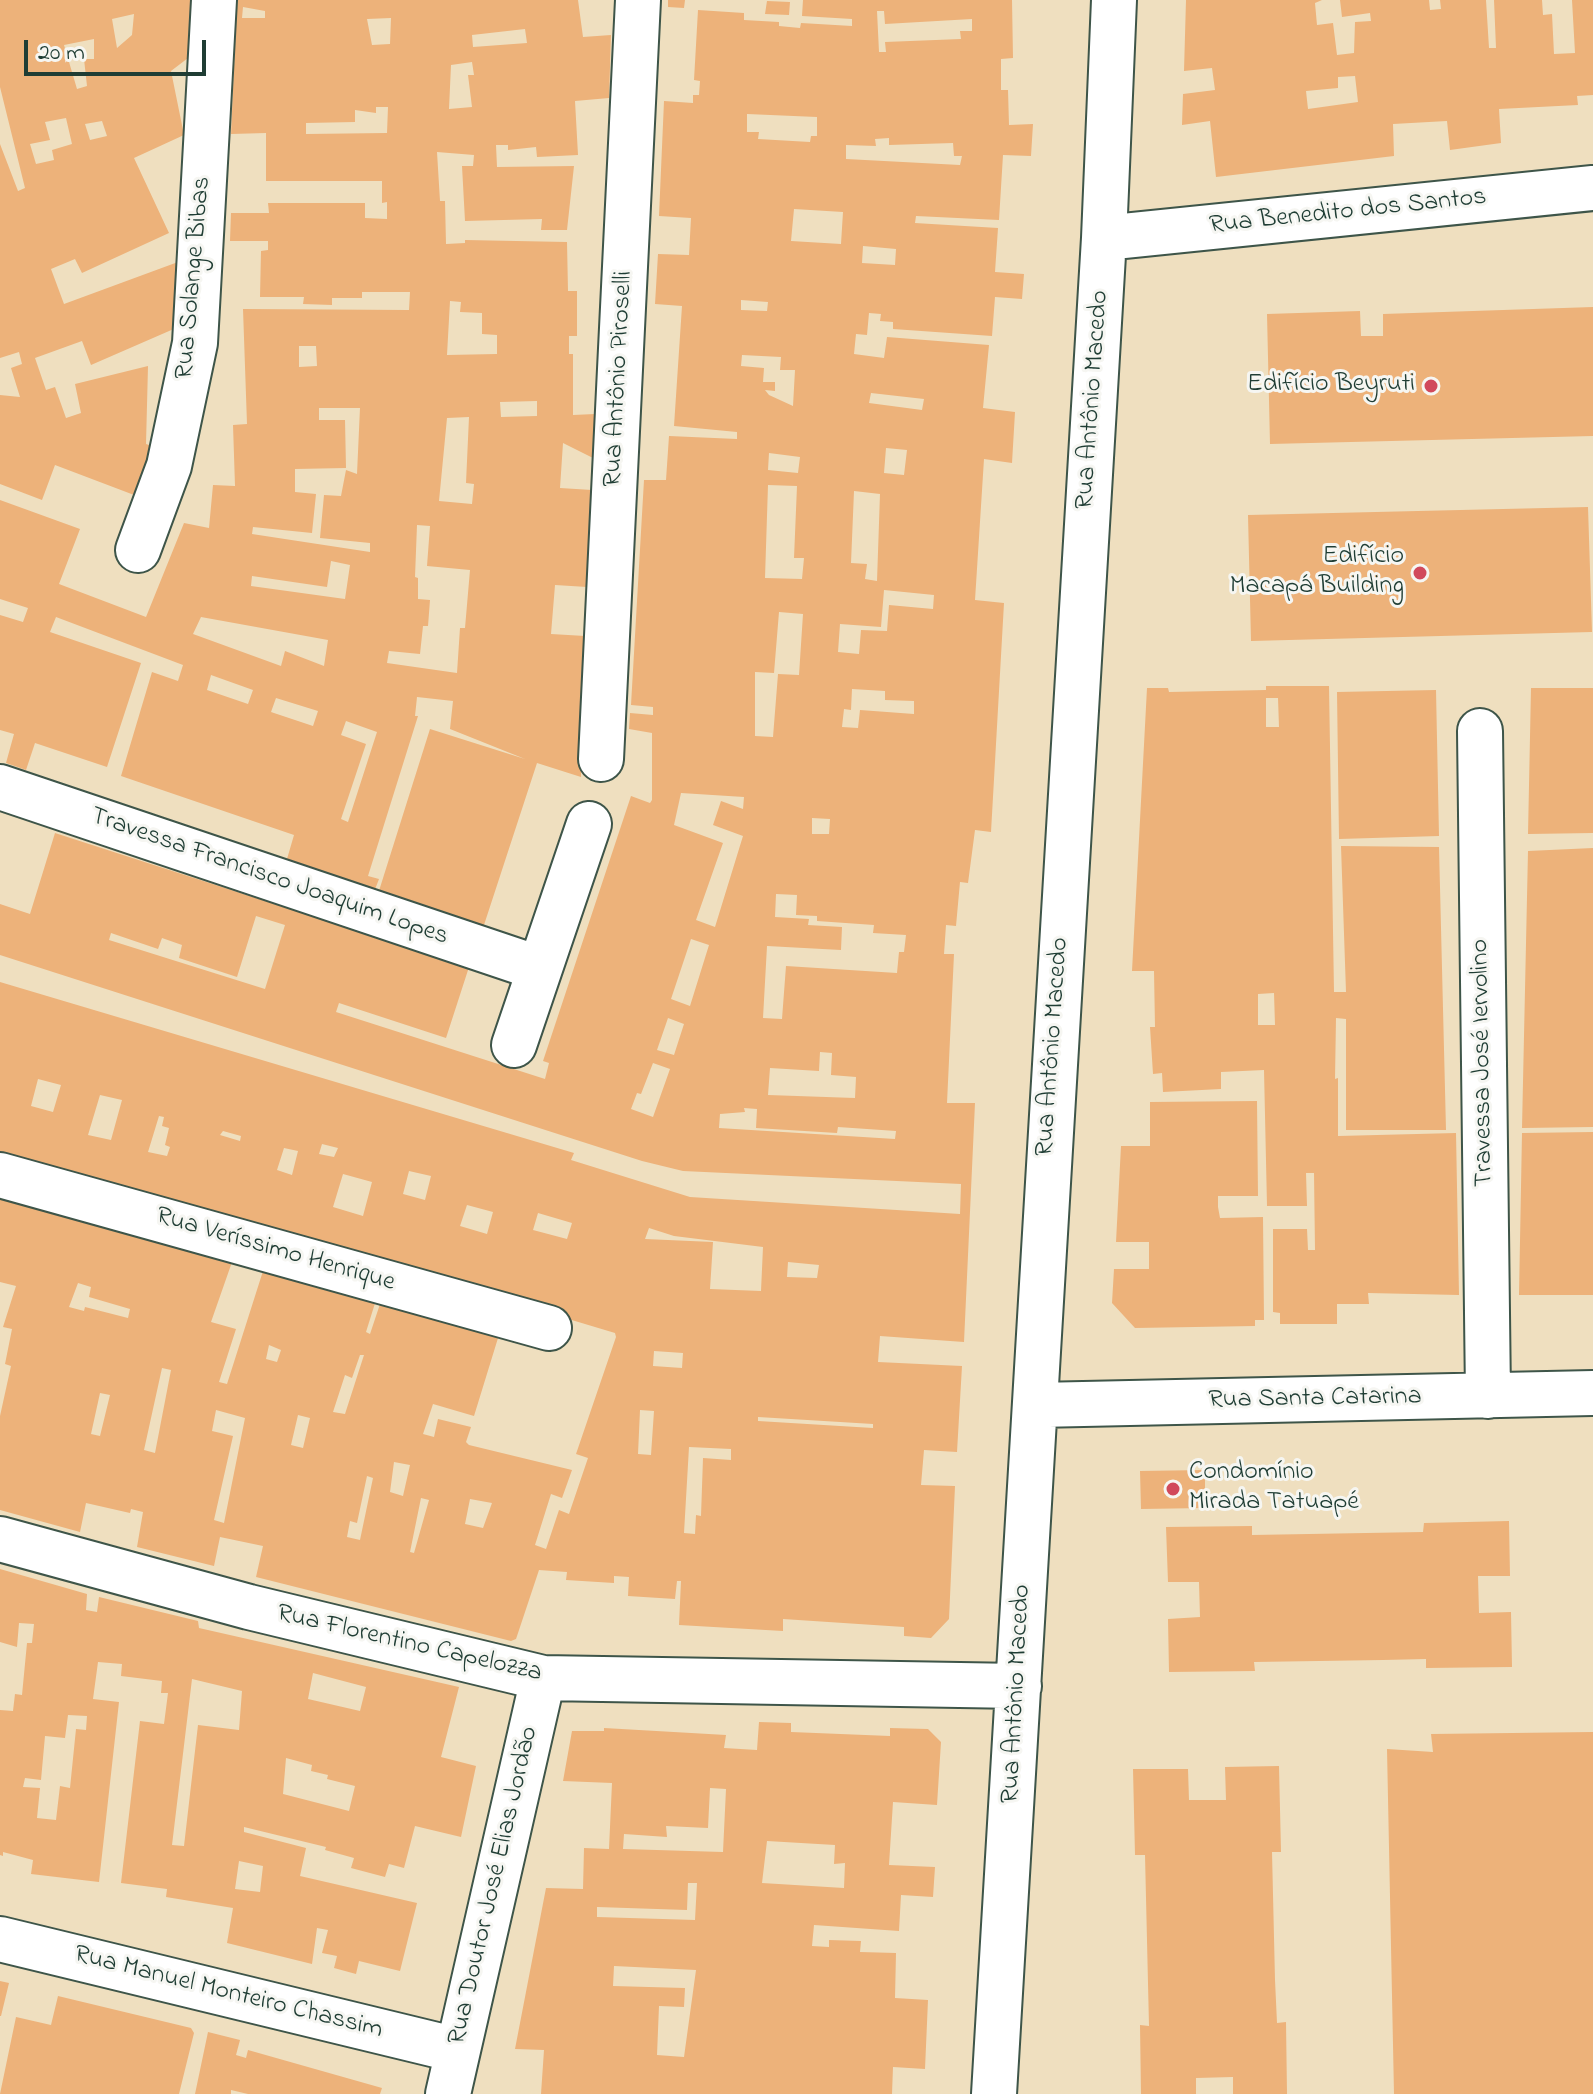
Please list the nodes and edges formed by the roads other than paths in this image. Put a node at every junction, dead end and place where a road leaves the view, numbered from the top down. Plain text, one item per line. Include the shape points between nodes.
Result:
1 (214, 0) edge
2 (638, 0) edge
3 (1114, 0) edge
4 (1593, 188) edge
5 (1104, 238) junction
6 (138, 550) dead end
7 (1480, 731) dead end
8 (601, 759) dead end
9 (0, 787) edge
10 (589, 824) dead end
11 (538, 968) junction
12 (514, 1045) dead end
13 (0, 1175) edge
14 (549, 1328) dead end
15 (1593, 1393) edge
16 (1488, 1396) junction
17 (1037, 1405) junction
18 (0, 1539) edge
19 (543, 1678) junction
20 (1019, 1686) junction
21 (0, 1939) edge
22 (457, 2050) junction
23 (448, 2094) edge
24 (994, 2094) edge

1 - 6 street, Rua Solange Bibas via 195,343 169,466
2 - 8 street, Rua Antônio Piroselli
3 - 5 street, Rua Antônio Macedo
4 - 5 street, Rua Benedito dos Santos
5 - 17 street, Rua Antônio Macedo via 1045,1192
7 - 16 street, Travessa José Iervolino
9 - 11 street, Travessa Francisco Joaquim Lopes
10 - 11 street
11 - 12 street
13 - 14 street, Rua Veríssimo Henrique
15 - 16 street, Rua Santa Catarina
16 - 17 street, Rua Santa Catarina
17 - 20 street, Rua Antônio Macedo
18 - 19 street, Rua Florentino Capelozza via 249,1607
19 - 20 street, Rua Florentino Capelozza
19 - 22 street, Rua Doutor José Elias Jordão
20 - 24 street, Rua Antônio Macedo
21 - 22 street, Rua Manuel Monteiro Chassim
22 - 23 street, Rua Doutor José Elias Jordão

